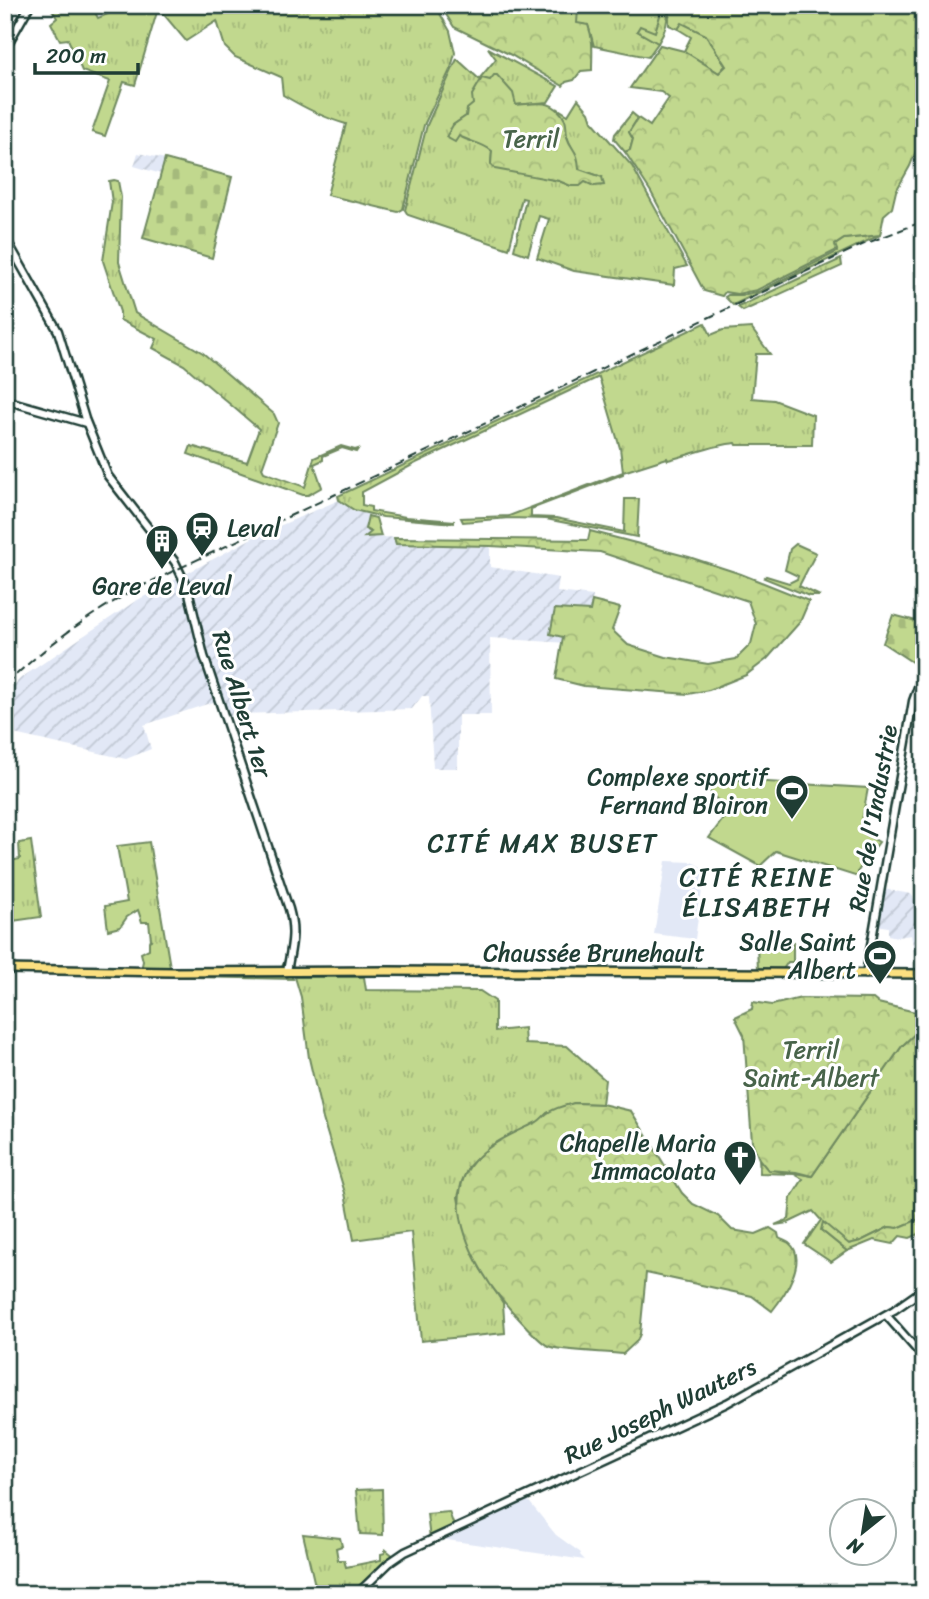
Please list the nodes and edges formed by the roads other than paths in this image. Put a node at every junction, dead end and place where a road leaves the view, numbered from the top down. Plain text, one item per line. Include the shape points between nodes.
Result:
1 (30, 5) edge
2 (5, 49) edge
3 (5, 237) edge
4 (5, 400) edge
5 (86, 423) junction
6 (924, 671) edge
7 (5, 969) edge
8 (289, 972) junction
9 (866, 974) junction
10 (924, 974) edge
11 (924, 1289) edge
12 (886, 1315) junction
13 (924, 1358) edge
14 (357, 1594) edge

1 - 2 street
3 - 5 street, Rue Albert 1er via 58,331
4 - 5 street
5 - 8 street, Rue Albert 1er via 108,476 174,562 188,589 204,656 292,918
6 - 9 street, Rue de l'Industrie via 913,701
7 - 8 main road, Chaussée Brunehault
8 - 9 main road, Chaussée Brunehault
9 - 10 main road, Chaussée Brunehault
11 - 12 street, Rue Joseph Wauters
12 - 13 street
12 - 14 street, Rue Joseph Wauters via 708,1413 405,1552

